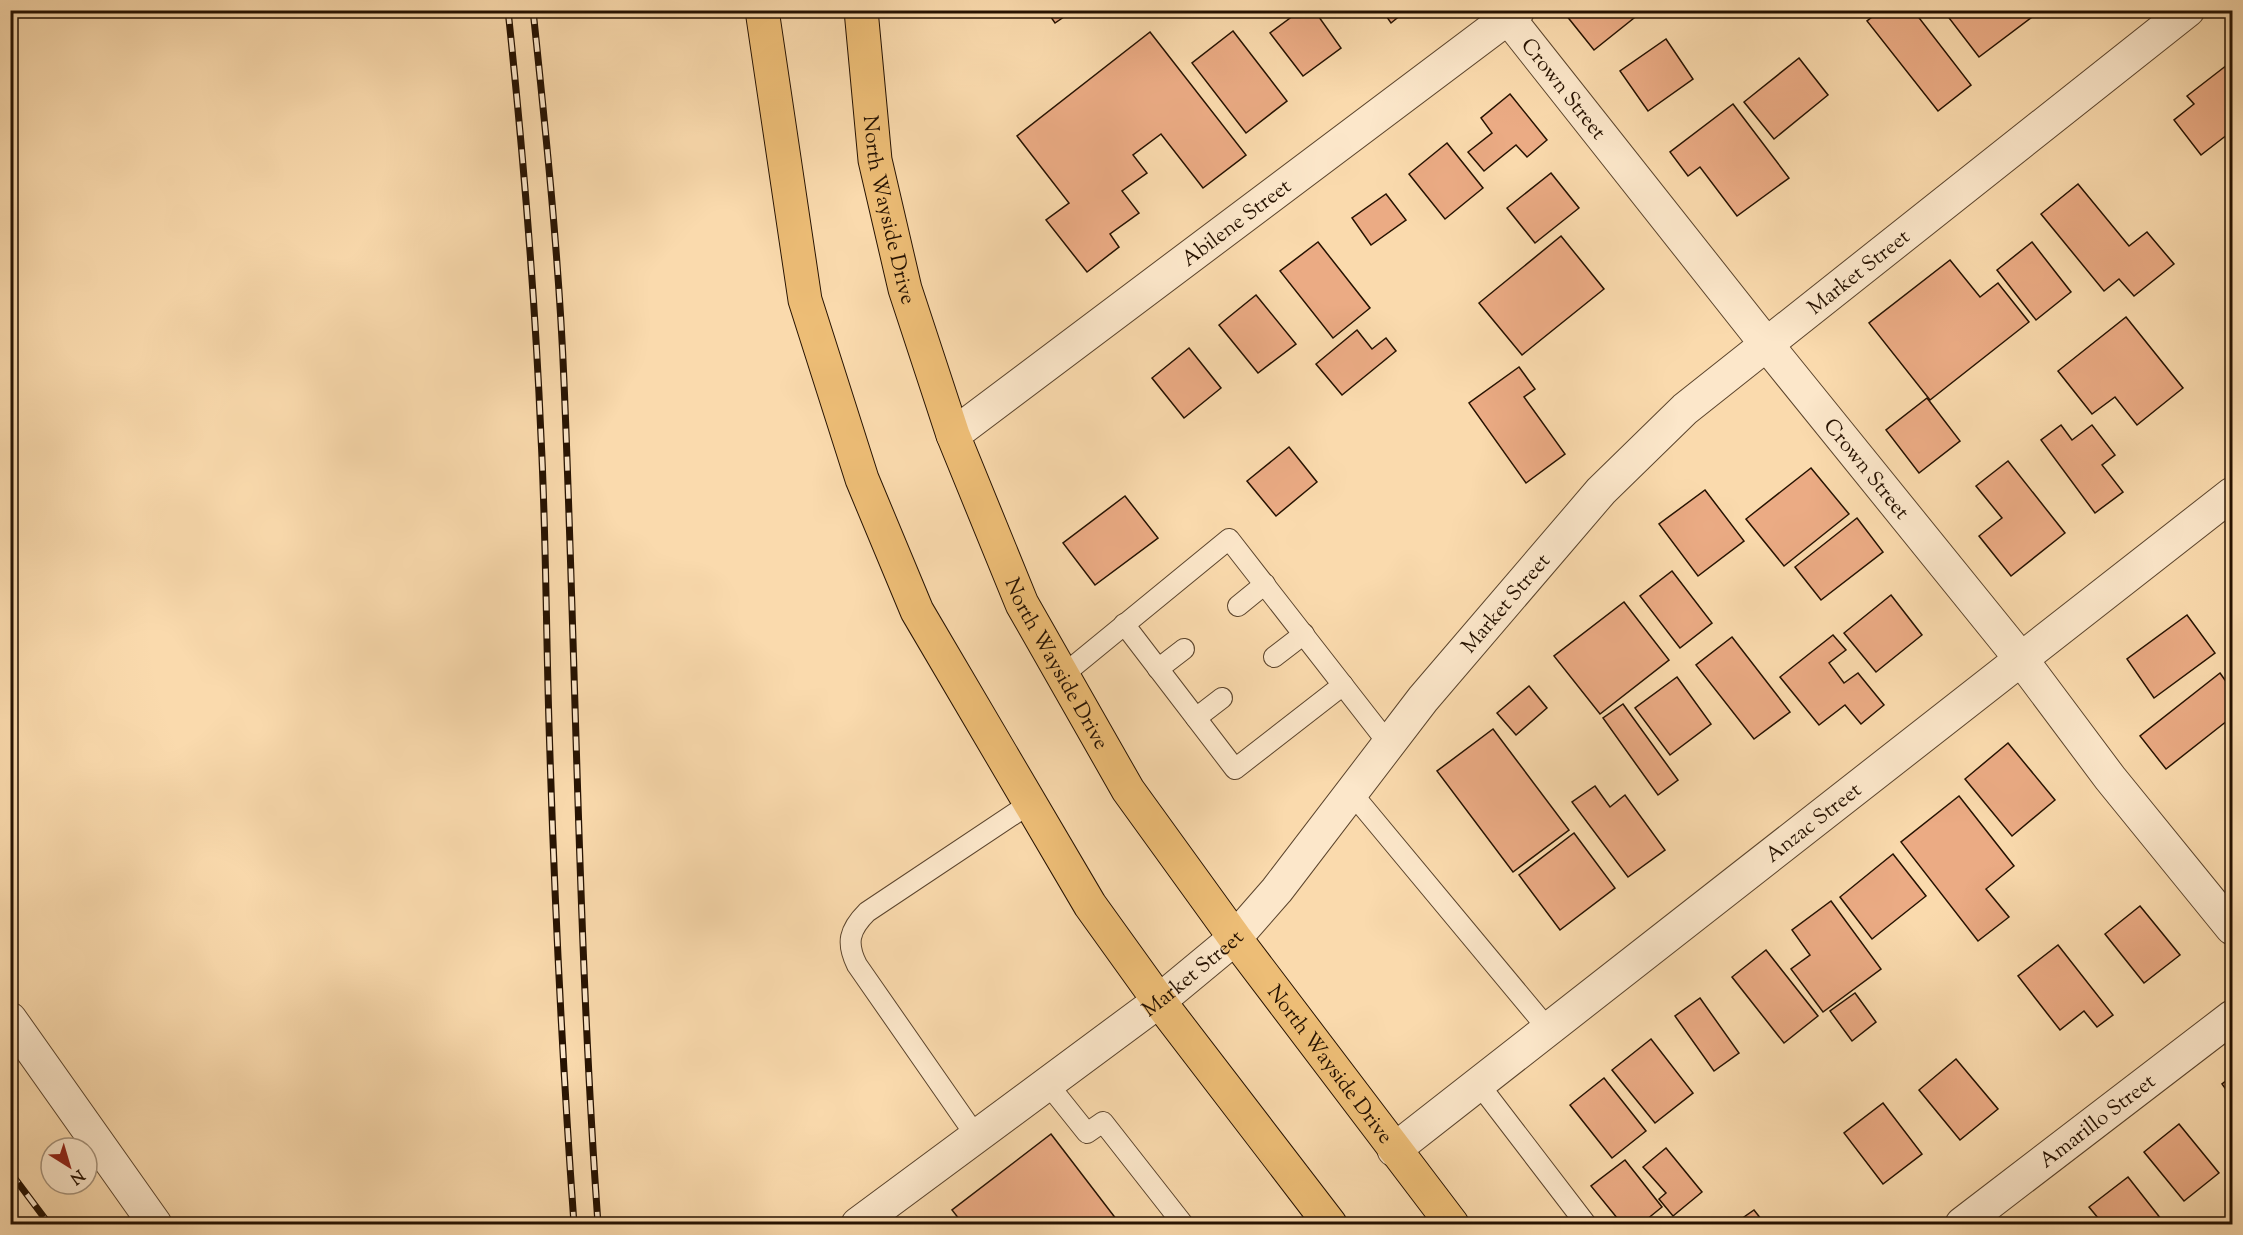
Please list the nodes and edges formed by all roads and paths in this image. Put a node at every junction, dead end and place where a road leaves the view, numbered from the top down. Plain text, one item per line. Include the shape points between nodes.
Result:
1 (762, 10) edge
2 (861, 10) edge
3 (2188, 10) edge
4 (1510, 13) edge
5 (1767, 345) junction
6 (953, 435) junction
7 (2232, 494) edge
8 (1265, 584) junction
9 (1239, 606) dead end
10 (1124, 624) junction
11 (1304, 634) junction
12 (1184, 649) dead end
13 (1274, 657) dead end
14 (2021, 659) junction
15 (1158, 669) junction
16 (1063, 675) junction
17 (1343, 685) junction
18 (1222, 698) dead end
19 (1196, 718) junction
20 (1388, 743) junction
21 (1350, 791) junction
22 (1029, 804) junction
23 (2232, 928) edge
24 (1235, 938) junction
25 (1159, 1001) junction
26 (2232, 1017) edge
27 (10, 1019) edge
28 (1548, 1029) junction
29 (1047, 1083) junction
30 (1478, 1083) junction
31 (976, 1136) junction
32 (1394, 1150) junction
33 (868, 1222) edge
34 (155, 1224) edge
35 (1183, 1224) edge
36 (1330, 1224) edge
37 (1452, 1224) edge
38 (1586, 1224) edge
39 (1962, 1224) edge

1 - 22 main road via 805,300 862,479 917,611
2 - 6 main road, North Wayside Drive via 875,160 905,289
3 - 5 street, Market Street
4 - 5 street, Crown Street
4 - 6 street, Abilene Street
5 - 14 street, Crown Street
5 - 20 street, Market Street via 1686,409 1601,491
6 - 16 main road, North Wayside Drive via 1022,604
7 - 14 street, Anzac Street
8 - 9 lane
8 - 10 lane via 1229,538
8 - 11 lane
10 - 15 lane
10 - 16 lane
11 - 13 lane
11 - 17 lane
12 - 15 lane
14 - 23 street, Crown Street via 2110,778
14 - 28 street, Anzac Street
15 - 19 lane
16 - 24 main road, North Wayside Drive via 1128,790
17 - 19 lane via 1235,769
17 - 20 lane
18 - 19 lane
20 - 21 street, Market Street
21 - 24 street, Market Street
21 - 28 lane
22 - 25 main road via 1090,905
22 - 31 lane via 867,912 849,940 857,965
24 - 25 street, Market Street
24 - 32 main road, North Wayside Drive
25 - 29 street, Market Street
25 - 36 main road
26 - 39 street, Amarillo Street
27 - 34 street
28 - 30 street, Anzac Street
29 - 31 street, Market Street
29 - 35 lane via 1087,1133 1103,1122
30 - 32 street, Anzac Street
30 - 38 lane
31 - 33 street, Market Street
32 - 37 main road, North Wayside Drive

